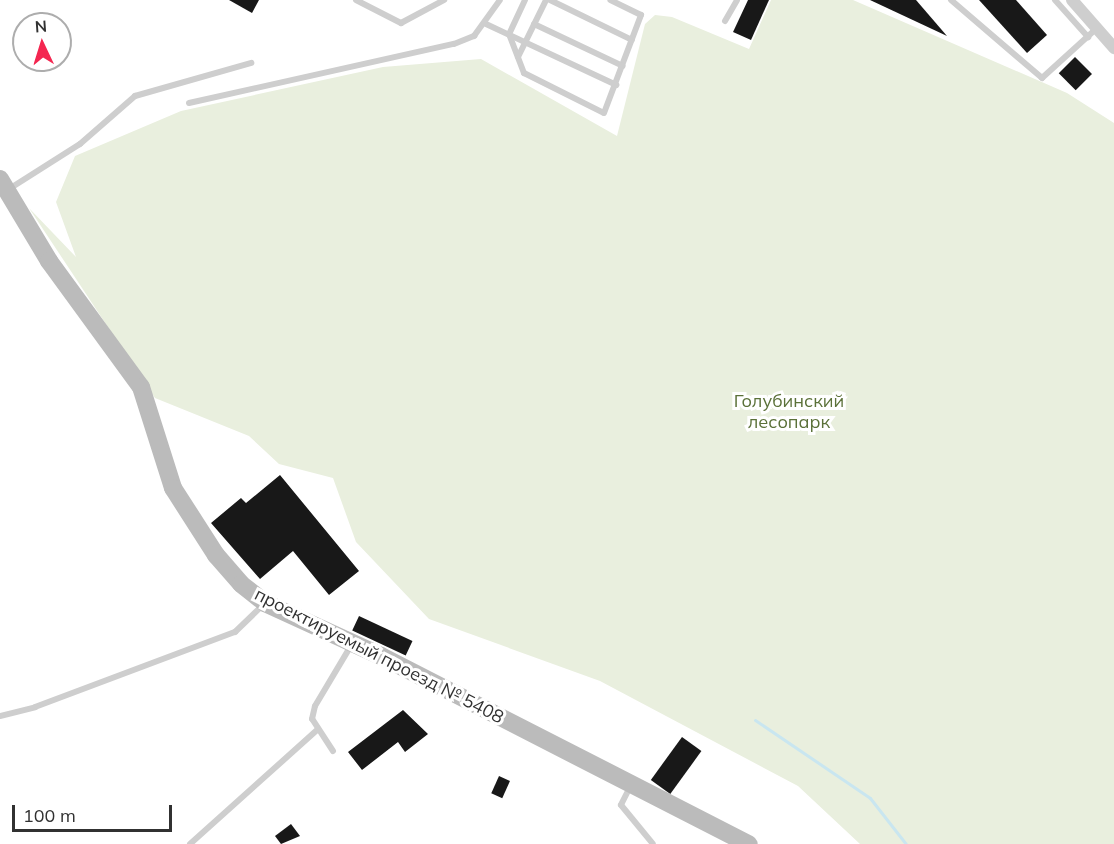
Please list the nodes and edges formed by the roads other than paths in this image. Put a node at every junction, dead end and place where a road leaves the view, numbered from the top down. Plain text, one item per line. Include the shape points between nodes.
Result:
1 (356, 0) edge
2 (444, 0) edge
3 (500, 0) edge
4 (525, 0) edge
5 (548, 0) edge
6 (610, 0) edge
7 (737, 0) edge
8 (951, 0) edge
9 (1055, 0) edge
10 (1072, 0) edge
11 (725, 21) dead end
12 (486, 24) junction
13 (534, 24) junction
14 (1092, 33) junction
15 (509, 34) junction
16 (632, 40) junction
17 (525, 42) junction
18 (1114, 48) edge
19 (518, 57) junction
20 (251, 63) dead end
21 (622, 66) junction
22 (616, 85) junction
23 (189, 103) dead end
24 (2, 182) edge
25 (265, 603) junction
26 (353, 643) junction
27 (0, 716) edge
28 (317, 730) junction
29 (333, 751) dead end
30 (630, 786) junction
31 (190, 844) edge
32 (653, 844) edge
33 (749, 844) edge

1 - 2 lane via 401,23
3 - 12 lane
4 - 15 lane
5 - 13 lane
5 - 16 lane
6 - 16 lane via 640,15
7 - 11 lane
8 - 14 lane via 1042,78
9 - 14 lane
10 - 14 street
12 - 15 lane
12 - 23 lane via 474,36 454,44
13 - 17 lane
13 - 21 lane
14 - 18 street
15 - 17 lane
15 - 19 lane
16 - 21 lane
17 - 19 lane
17 - 22 lane
19 - 22 lane via 524,73 604,113
20 - 24 lane via 135,96 80,144
21 - 22 lane
24 - 25 street, проектируемый проезд № 5408 via 49,261 141,387 173,488 216,555 241,584
25 - 26 street, проектируемый проезд № 5408
25 - 27 lane via 235,632 35,707
26 - 28 lane via 315,706 312,719
26 - 30 street, проектируемый проезд № 5408
28 - 29 lane
28 - 31 lane
30 - 32 lane via 621,805
30 - 33 street, проектируемый проезд № 5408

